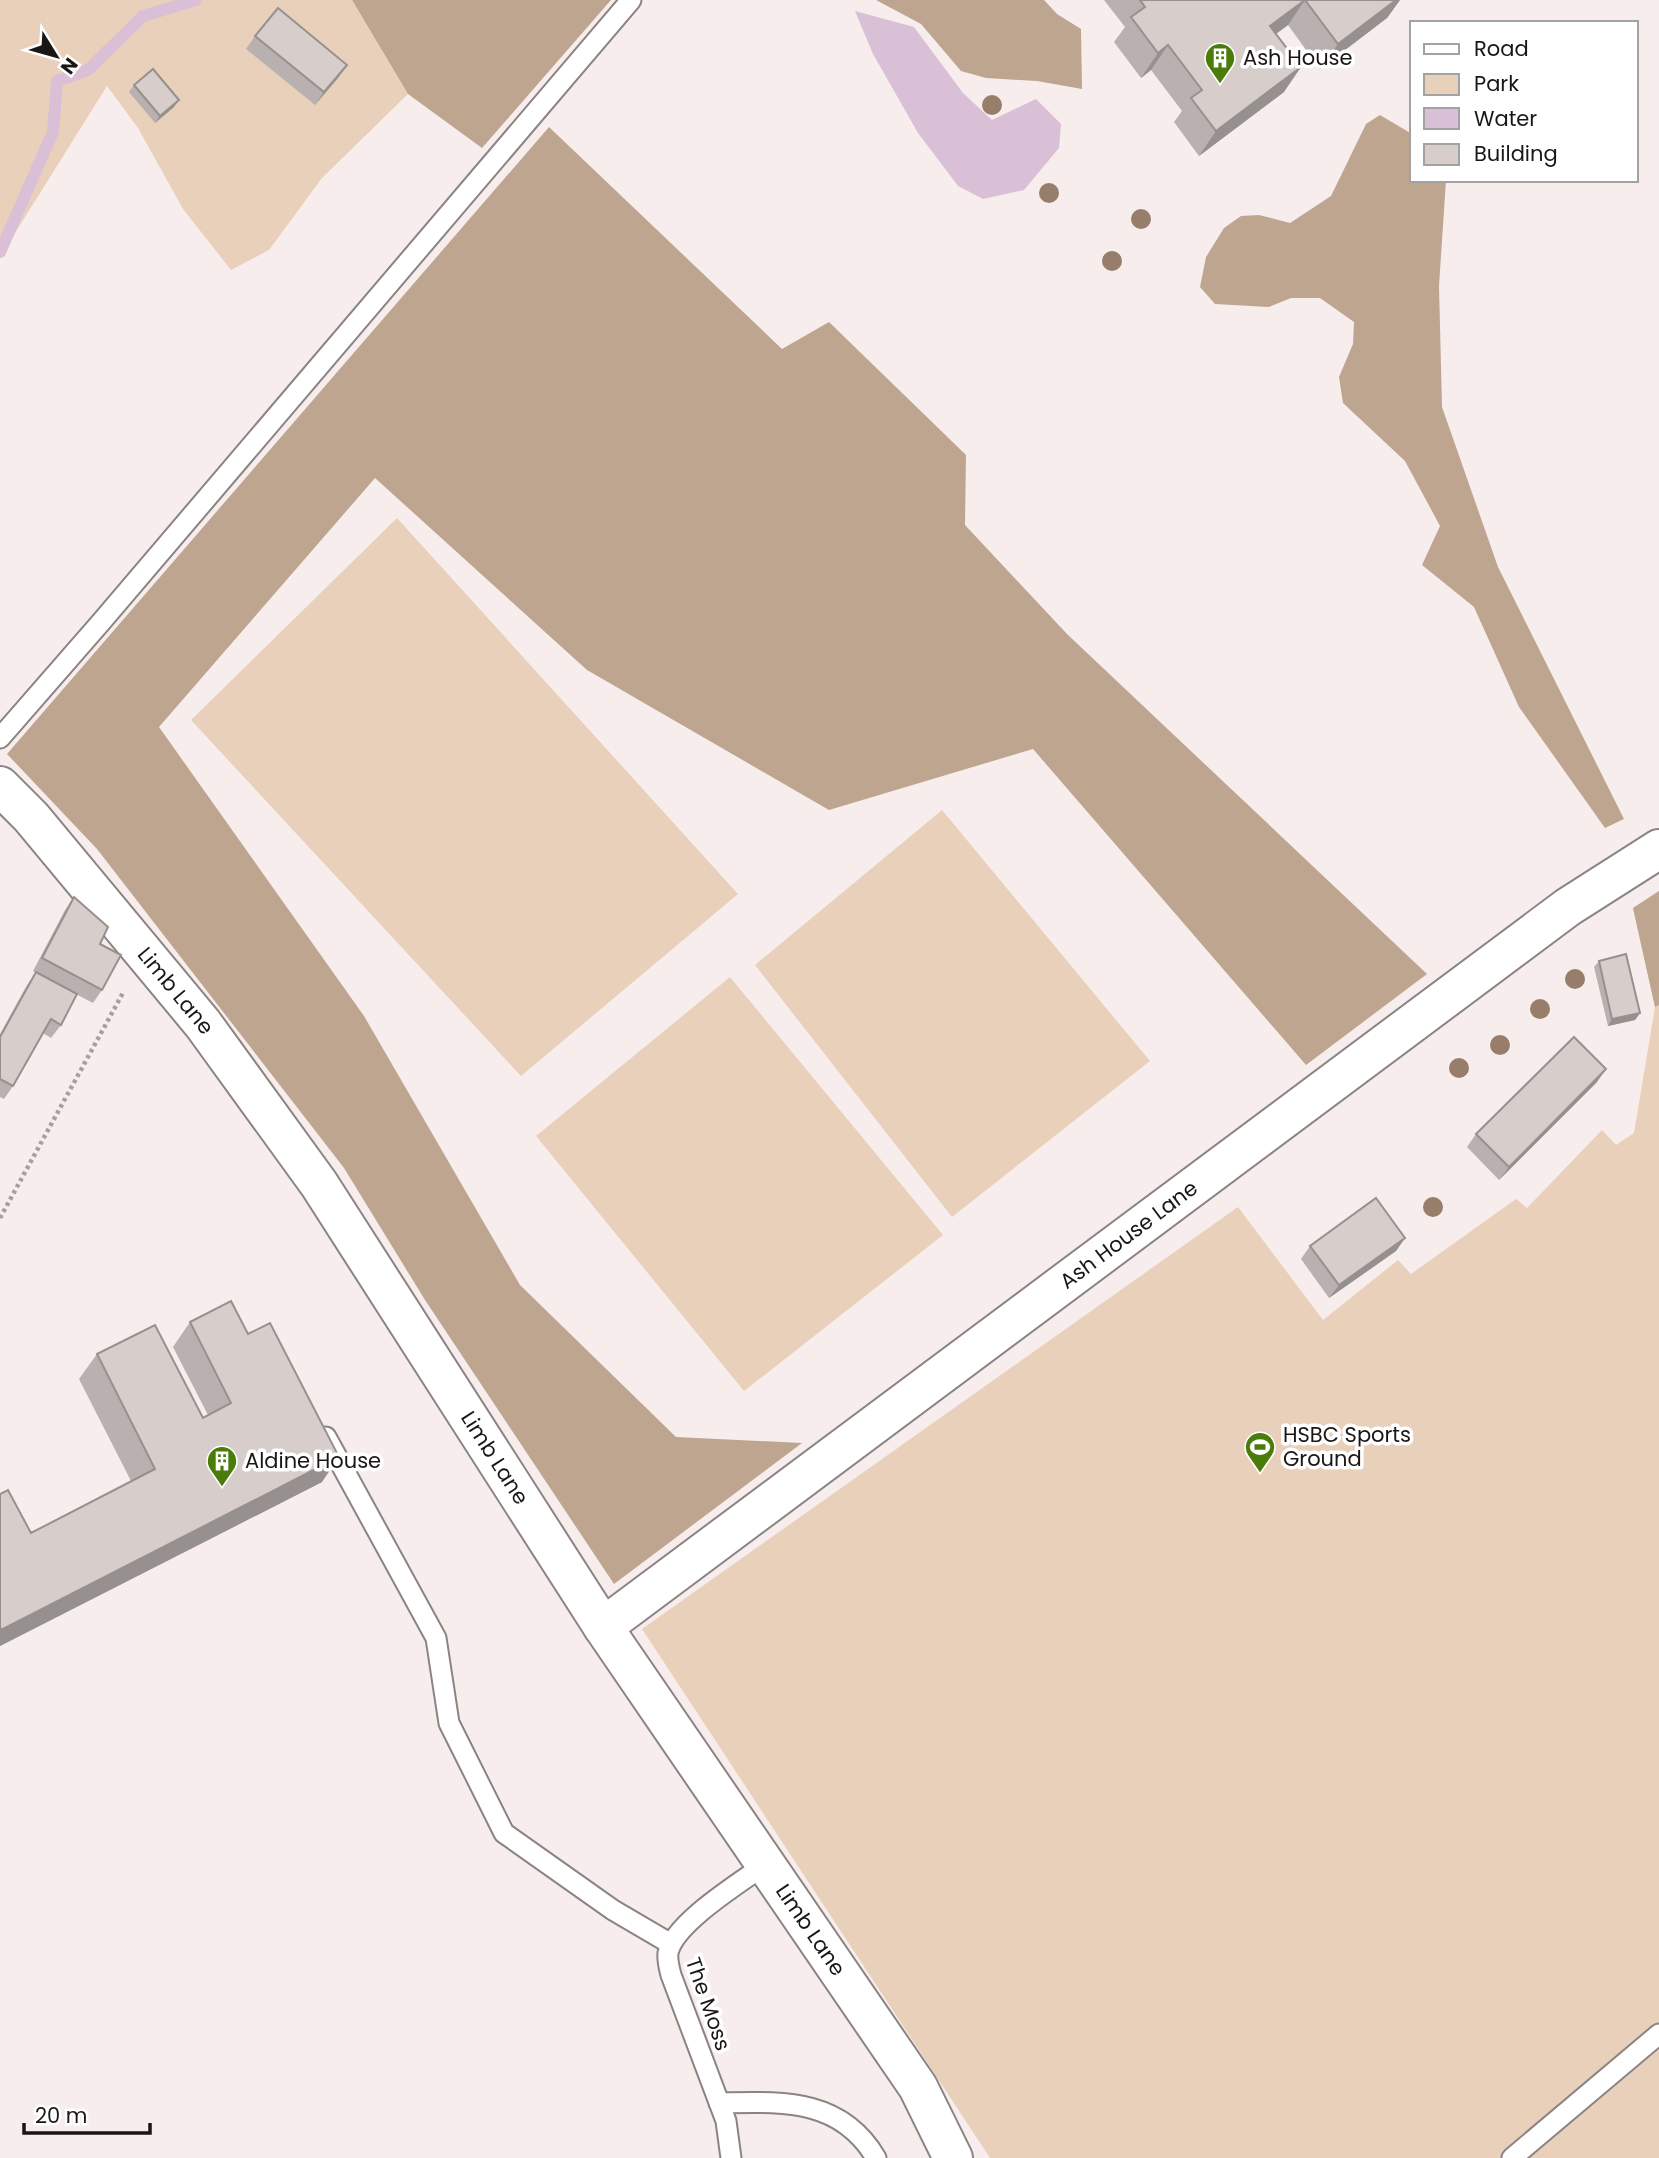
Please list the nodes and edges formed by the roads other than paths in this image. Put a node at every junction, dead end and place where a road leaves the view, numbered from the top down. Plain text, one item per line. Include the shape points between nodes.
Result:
1 (631, 0) edge
2 (0, 738) edge
3 (0, 786) edge
4 (1659, 849) edge
5 (318, 1424) edge
6 (603, 1627) junction
7 (766, 1864) junction
8 (671, 1944) junction
9 (1659, 2034) edge
10 (719, 2103) junction
11 (731, 2158) edge
12 (876, 2158) edge
13 (953, 2158) edge
14 (1512, 2158) edge

1 - 2 lane
3 - 6 street, Limb Lane via 203,1024 319,1184
4 - 6 street, Ash House Lane via 1556,915
5 - 8 lane via 436,1638 449,1723 504,1833 613,1910
6 - 7 street, Limb Lane
7 - 8 lane, The Moss via 692,1918
7 - 13 street, Limb Lane via 918,2087
8 - 10 lane, The Moss via 667,1955 671,1975
9 - 14 lane
10 - 11 lane, The Moss
10 - 12 lane via 780,2102 829,2113 850,2126

